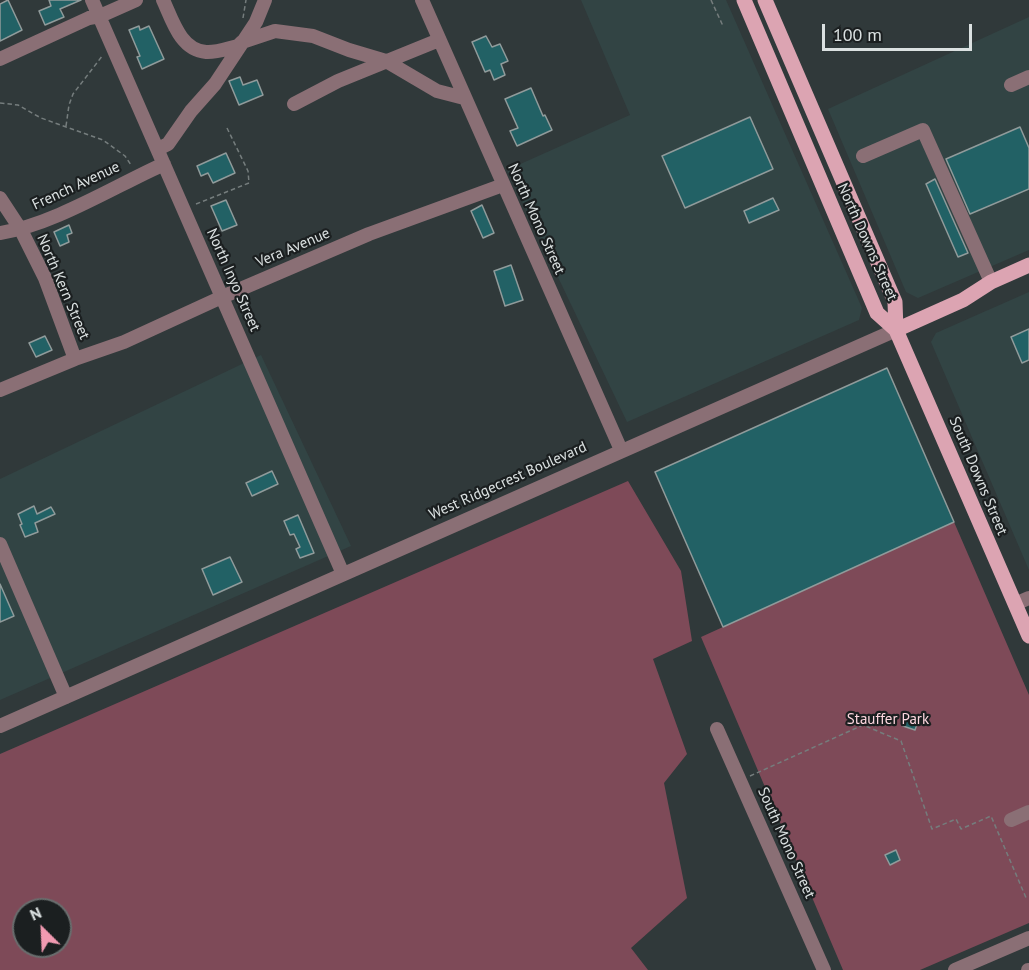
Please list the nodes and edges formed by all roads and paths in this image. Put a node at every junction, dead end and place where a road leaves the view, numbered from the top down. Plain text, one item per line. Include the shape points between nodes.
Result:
1 (92, 0) edge
2 (136, 0) edge
3 (163, 0) edge
4 (265, 0) edge
5 (422, 0) edge
6 (711, 0) edge
7 (744, 0) edge
8 (765, 0) edge
9 (100, 16) junction
10 (723, 26) dead end
11 (439, 40) junction
12 (242, 42) junction
13 (112, 44) junction
14 (0, 59) edge
15 (386, 61) junction
16 (1029, 76) edge
17 (1011, 85) dead end
18 (464, 98) junction
19 (0, 103) edge
20 (294, 104) dead end
21 (66, 127) junction
22 (227, 128) dead end
23 (158, 149) junction
24 (863, 156) dead end
25 (164, 164) junction
26 (139, 175) junction
27 (503, 185) junction
28 (0, 198) edge
29 (184, 209) junction
30 (21, 230) junction
31 (0, 233) edge
32 (1029, 265) edge
33 (991, 282) junction
34 (222, 297) junction
35 (896, 330) junction
36 (75, 359) junction
37 (0, 390) edge
38 (621, 450) junction
39 (0, 544) edge
40 (343, 574) junction
41 (1022, 601) edge
42 (1029, 636) edge
43 (66, 697) junction
44 (0, 726) edge
45 (717, 729) dead end
46 (757, 773) dead end
47 (1029, 812) edge
48 (1011, 820) dead end
49 (1027, 900) dead end
50 (1029, 939) edge
51 (824, 970) edge
52 (955, 970) edge

1 - 9 street, North Inyo Street
2 - 9 street
3 - 12 street via 177,31 189,46 206,52
4 - 12 street
5 - 11 street, North Mono Street
6 - 10 path
7 - 35 main road, North Downs Street via 877,313
8 - 35 main road, North Downs Street via 896,302
9 - 13 street, North Inyo Street
9 - 14 street
11 - 15 street
11 - 18 street, North Mono Street
12 - 15 street via 275,31 313,36
12 - 23 street via 168,144
13 - 21 path via 73,94
13 - 23 street, North Inyo Street
15 - 18 street via 437,91
15 - 20 street
16 - 17 street
18 - 27 street, North Mono Street
19 - 21 path via 18,105
21 - 26 path via 103,140 125,156
22 - 29 path via 248,171 249,183
23 - 25 street, North Inyo Street
24 - 33 street via 923,130
25 - 26 street, French Avenue
25 - 29 street, North Inyo Street
26 - 30 street, French Avenue
27 - 34 street, Vera Avenue via 369,234
27 - 38 street, North Mono Street
28 - 30 street, North Kern Street
29 - 34 street, North Inyo Street
30 - 31 street, French Avenue
30 - 36 street, North Kern Street via 45,278
32 - 33 main road, West Ridgecrest Boulevard
33 - 35 main road, West Ridgecrest Boulevard via 963,300
34 - 36 street, Vera Avenue via 124,342
34 - 40 street, North Inyo Street
35 - 38 street, West Ridgecrest Boulevard
35 - 41 main road, South Downs Street
36 - 37 street, Vera Avenue
38 - 40 street, West Ridgecrest Boulevard
39 - 43 street
40 - 43 street, West Ridgecrest Boulevard
41 - 42 main road, South Downs Street
43 - 44 street, West Ridgecrest Boulevard
45 - 51 street, South Mono Street
46 - 49 path via 863,725 901,741 932,830 956,819 961,829 991,816
47 - 48 street
50 - 52 street

